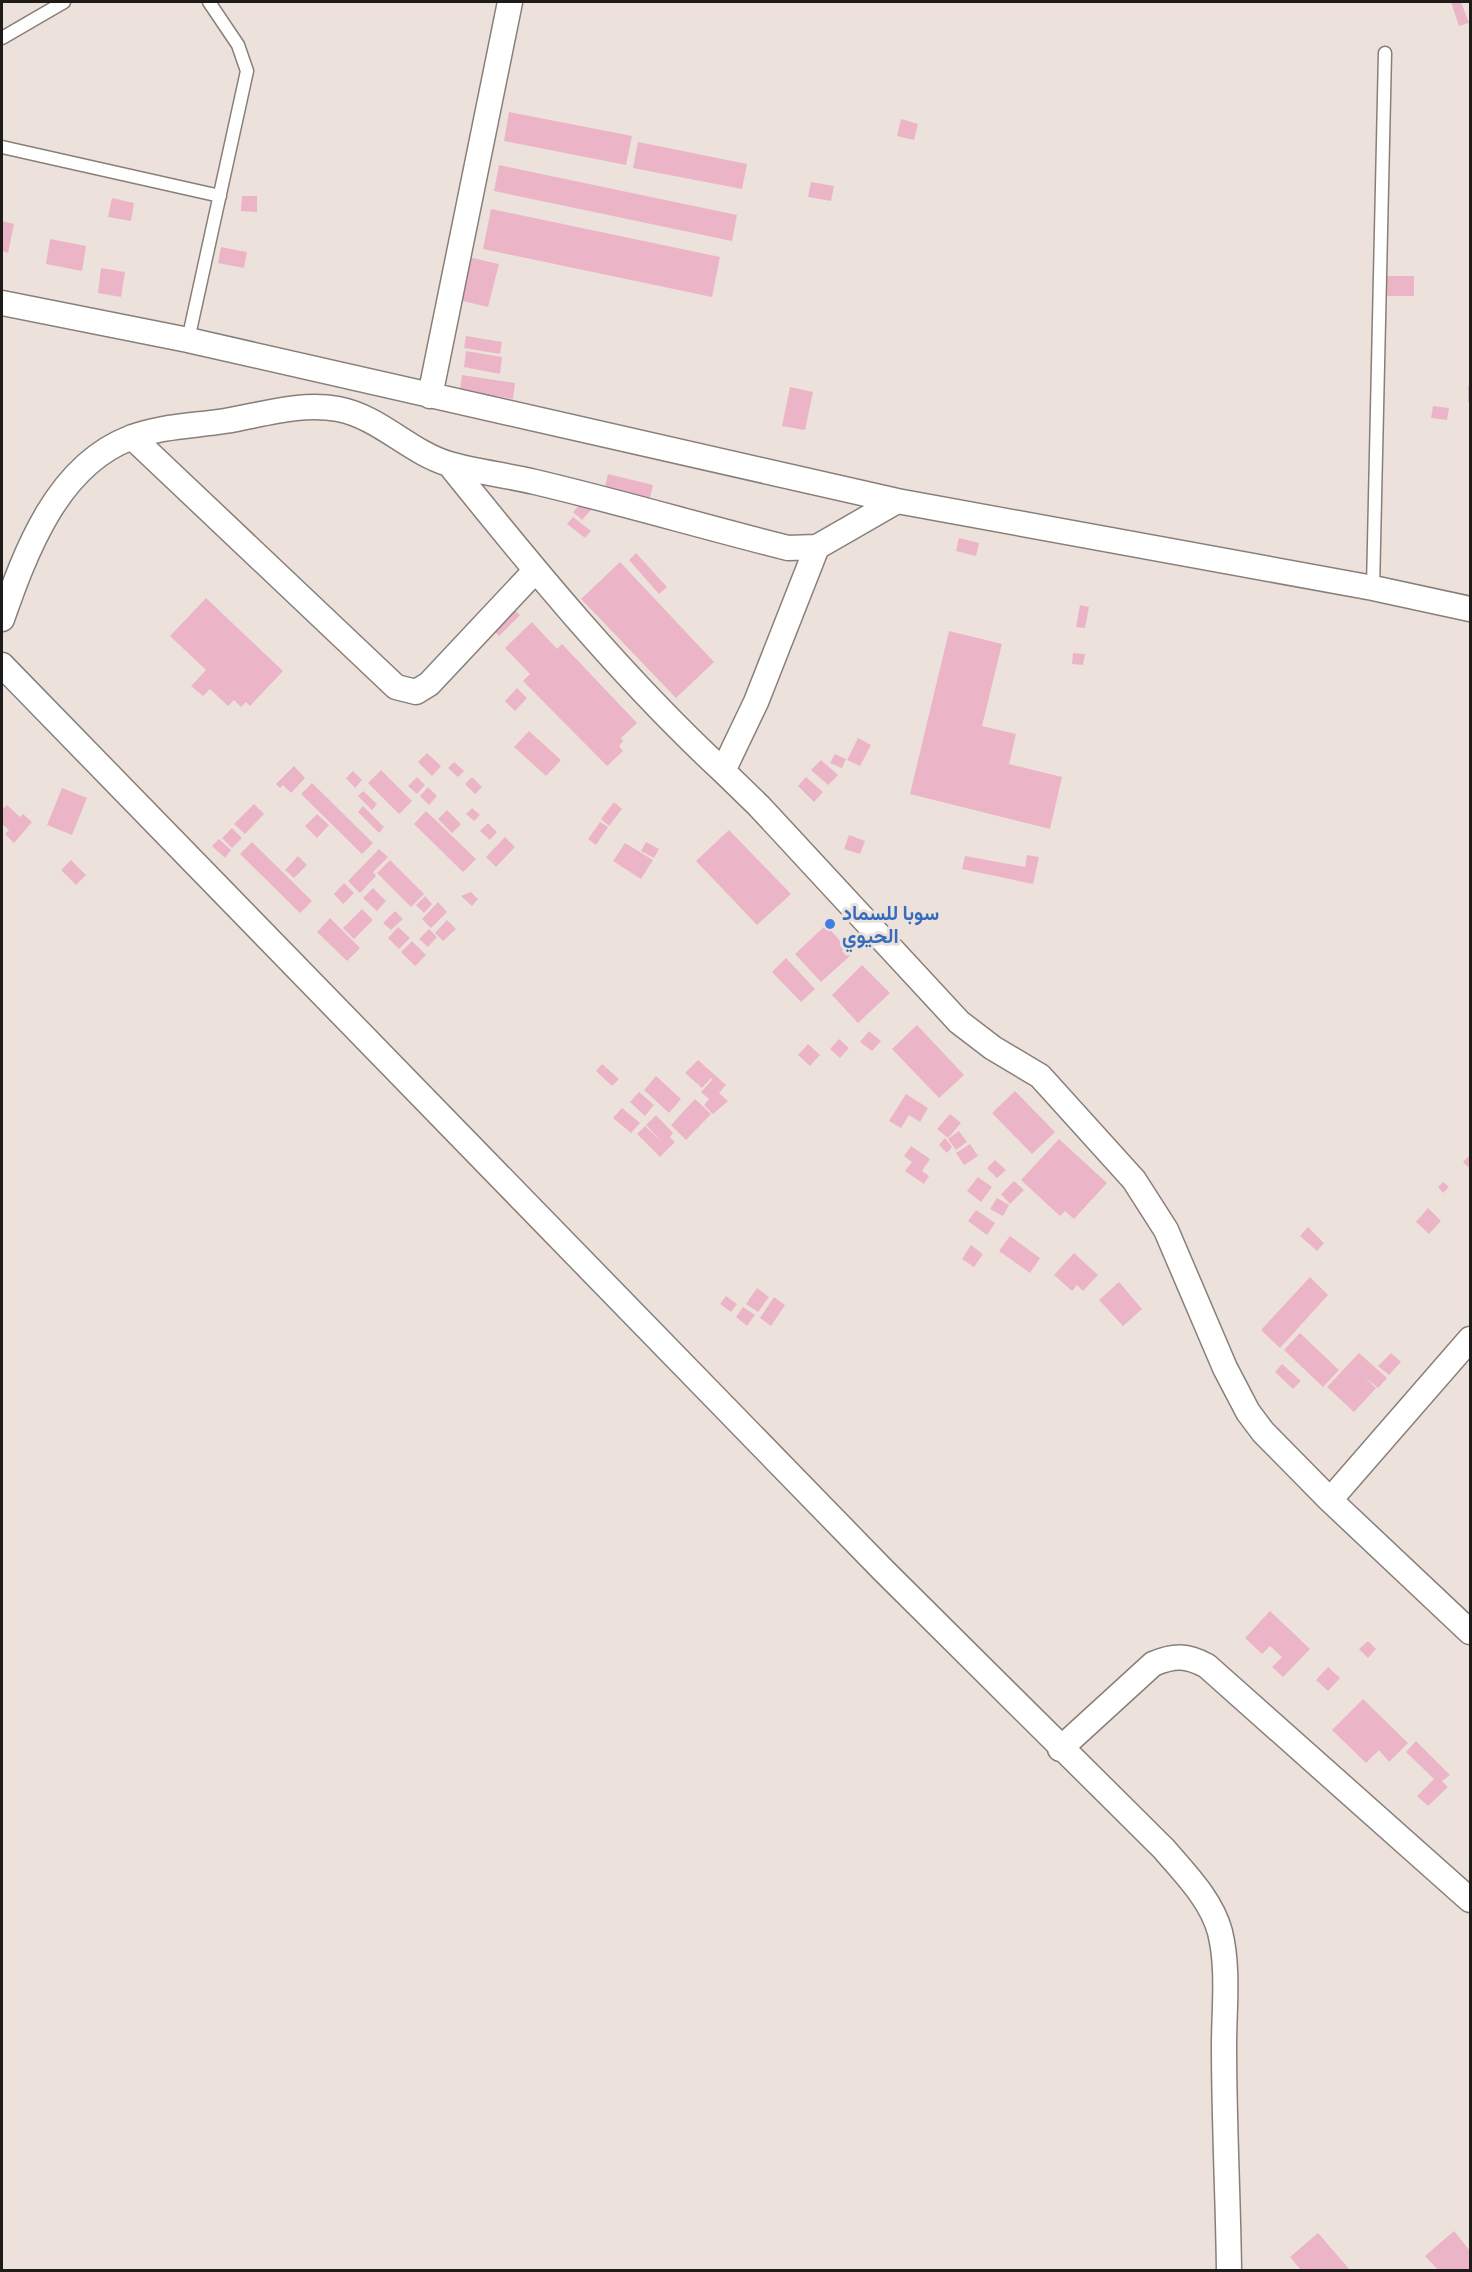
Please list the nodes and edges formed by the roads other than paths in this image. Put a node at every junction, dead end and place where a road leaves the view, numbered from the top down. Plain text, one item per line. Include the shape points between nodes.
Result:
1 (64, 2) edge
2 (209, 2) edge
3 (510, 2) edge
4 (2, 38) edge
5 (1385, 54) dead end
6 (2, 147) edge
7 (220, 196) junction
8 (2, 303) edge
9 (188, 340) junction
10 (430, 396) junction
11 (132, 437) junction
12 (449, 464) junction
13 (897, 501) junction
14 (817, 548) junction
15 (535, 571) junction
16 (1373, 588) junction
17 (1470, 609) edge
18 (2, 619) edge
19 (2, 665) edge
20 (723, 771) junction
21 (1470, 1339) edge
22 (1330, 1500) junction
23 (1470, 1632) edge
24 (1060, 1749) junction
25 (1470, 1900) edge
26 (1229, 2271) edge

1 - 4 lane
2 - 7 lane via 238,45 247,71
3 - 10 street
5 - 16 lane
6 - 7 lane
7 - 9 lane
8 - 9 street
9 - 10 street
10 - 13 street
11 - 12 street via 176,426 304,406 362,416
11 - 15 street via 396,687 416,692 429,684
11 - 18 street via 104,450 77,473 52,505
12 - 14 street via 536,482 788,548
12 - 15 street
13 - 14 street
13 - 16 street
14 - 20 street via 756,702
15 - 20 street via 616,663
16 - 17 street
19 - 24 street
20 - 22 street via 958,1022 1040,1076 1134,1180 1175,1248 1225,1368 1248,1412
21 - 22 street
22 - 23 street
24 - 25 street via 1153,1664 1170,1657 1190,1657 1207,1666
24 - 26 street via 1194,1883 1220,1932 1226,2003

